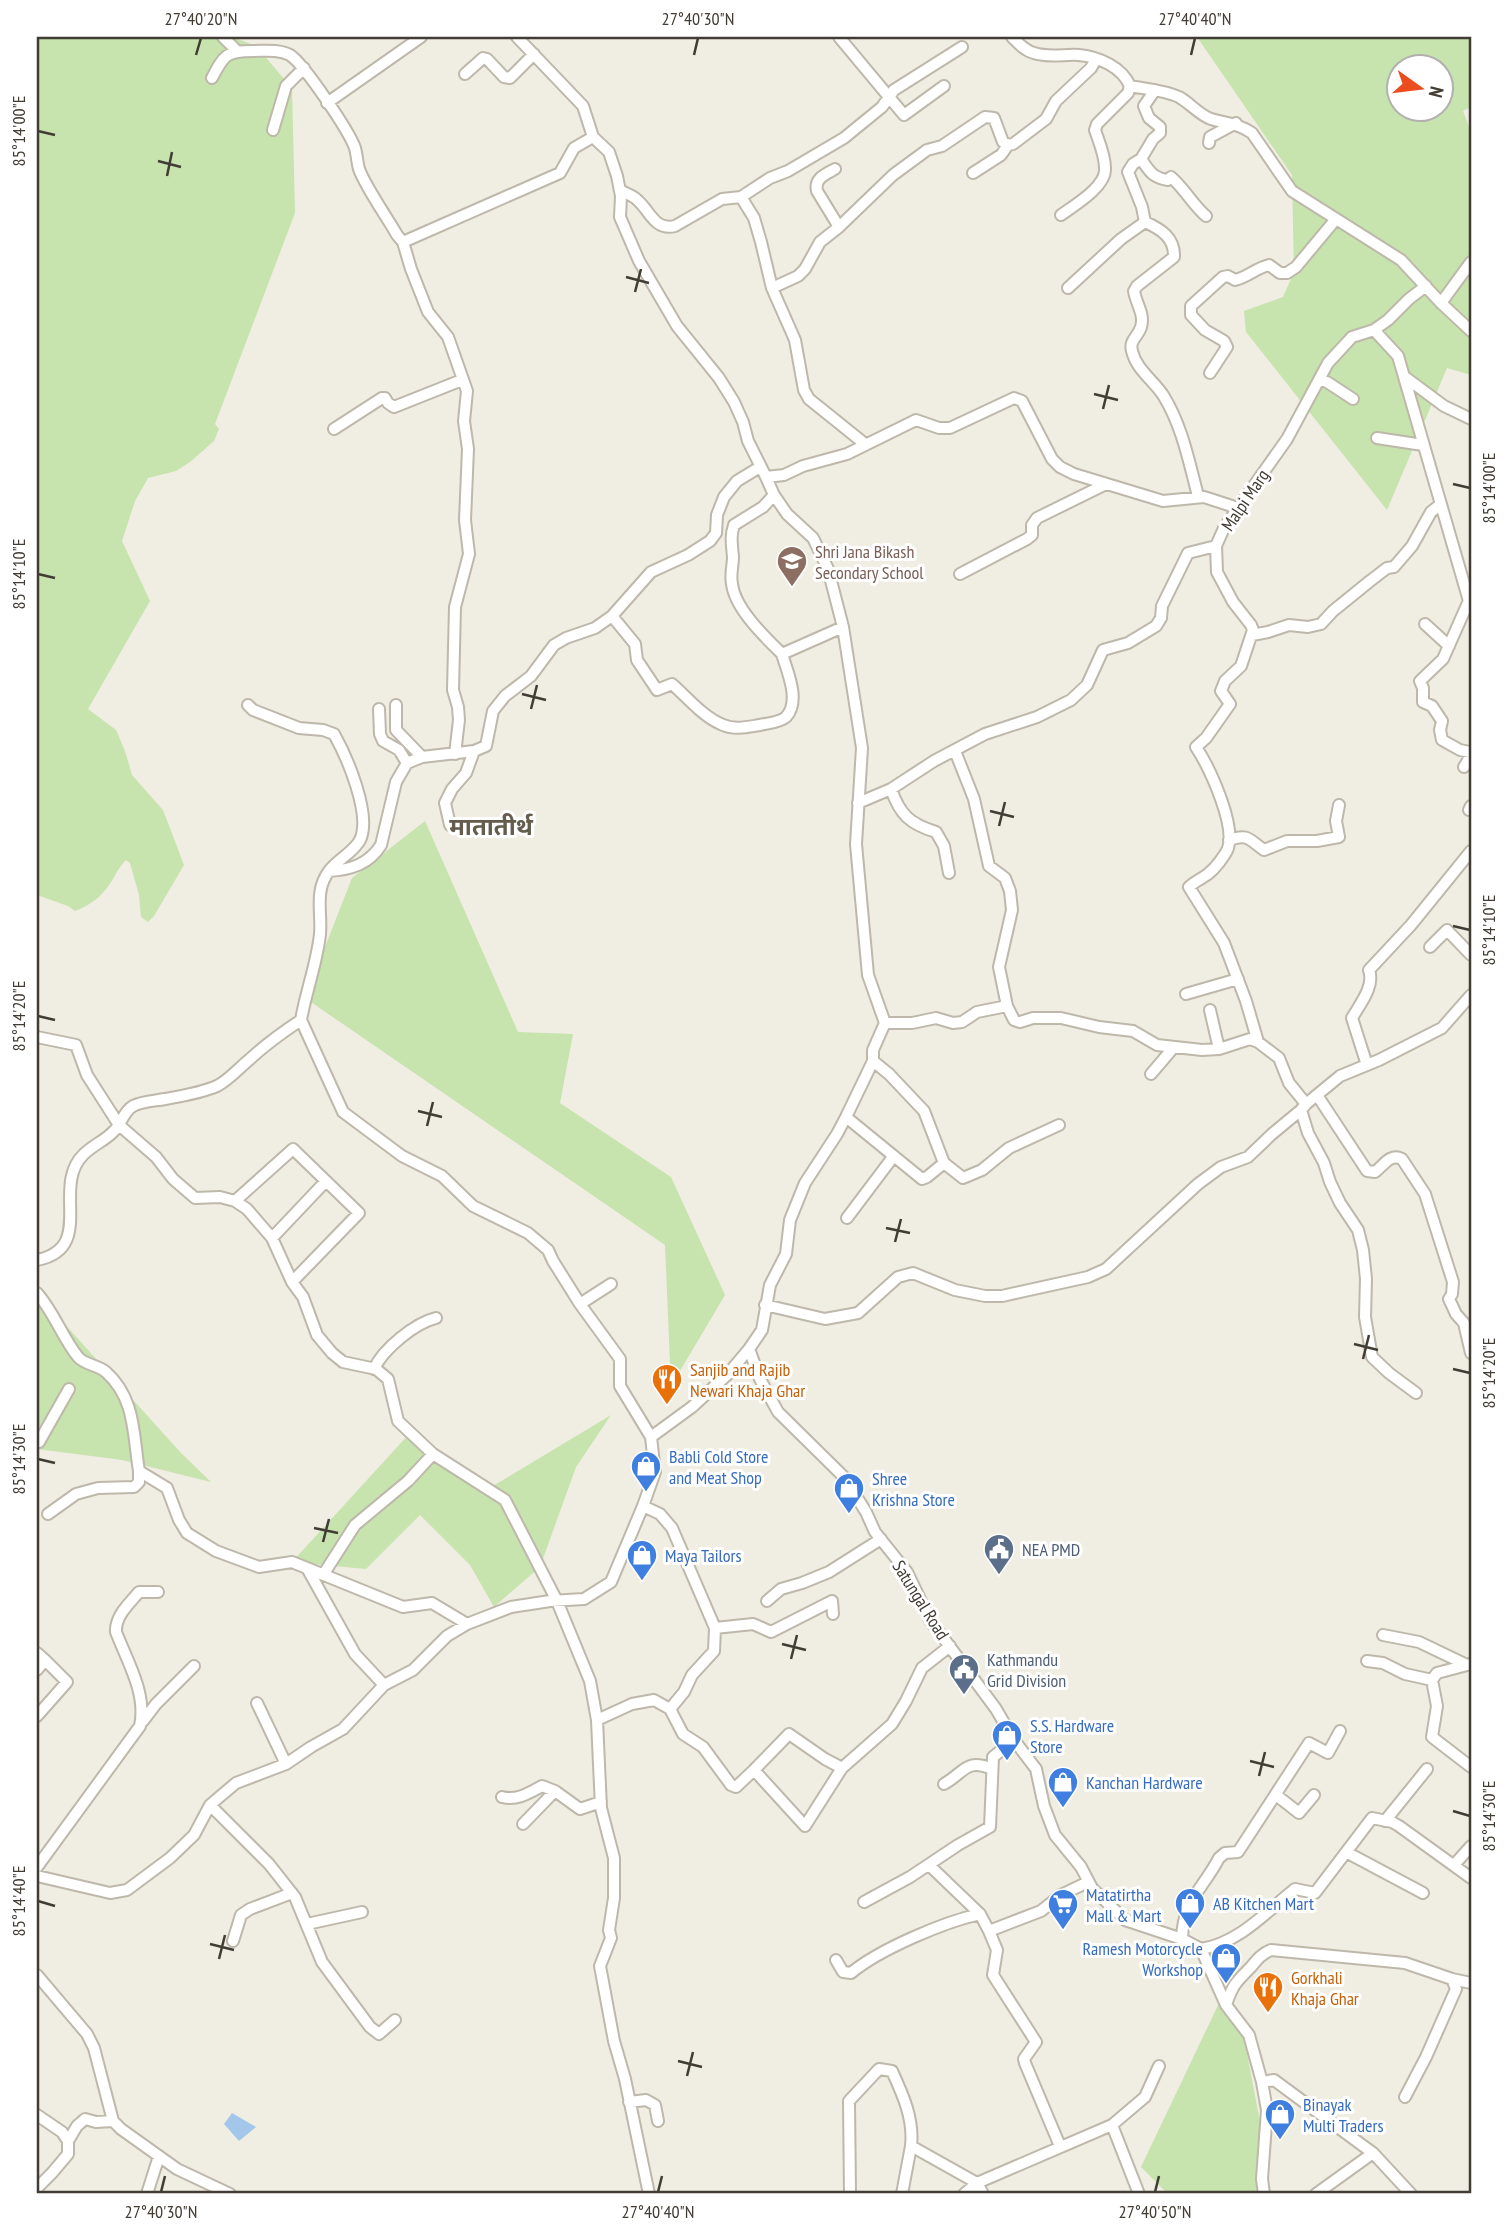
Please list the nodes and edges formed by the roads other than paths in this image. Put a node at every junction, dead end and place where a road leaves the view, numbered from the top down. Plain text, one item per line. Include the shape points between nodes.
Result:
1 (223, 37) edge
2 (421, 37) edge
3 (517, 37) edge
4 (839, 37) edge
5 (1012, 37) edge
6 (962, 47) dead end
7 (237, 51) junction
8 (534, 54) junction
9 (1096, 59) junction
10 (304, 68) junction
11 (465, 74) dead end
12 (212, 78) dead end
13 (944, 86) dead end
14 (1130, 86) junction
15 (1155, 90) junction
16 (888, 96) junction
17 (327, 103) junction
18 (1236, 123) junction
19 (273, 130) dead end
20 (593, 137) junction
21 (1209, 143) dead end
22 (1008, 145) junction
23 (1142, 159) junction
24 (835, 169) dead end
25 (973, 173) dead end
26 (620, 193) junction
27 (741, 197) junction
28 (1062, 215) dead end
29 (1206, 216) dead end
30 (1336, 219) junction
31 (1145, 222) junction
32 (839, 227) junction
33 (403, 242) junction
34 (1471, 262) edge
35 (1426, 286) junction
36 (772, 288) junction
37 (1068, 288) dead end
38 (1441, 303) junction
39 (1374, 330) junction
40 (1471, 331) edge
41 (1210, 373) dead end
42 (1405, 377) junction
43 (462, 380) junction
44 (1320, 380) junction
45 (1353, 399) dead end
46 (1471, 419) edge
47 (334, 429) dead end
48 (1377, 438) dead end
49 (865, 444) junction
50 (1423, 445) junction
51 (763, 472) junction
52 (1106, 484) junction
53 (774, 495) junction
54 (1198, 496) junction
55 (1441, 504) junction
56 (1238, 508) junction
57 (1216, 546) junction
58 (960, 574) dead end
59 (1470, 599) edge
60 (611, 616) junction
61 (1425, 624) dead end
62 (843, 627) junction
63 (1252, 635) junction
64 (1449, 646) junction
65 (782, 654) junction
66 (248, 705) dead end
67 (396, 705) dead end
68 (379, 709) dead end
69 (474, 751) junction
70 (955, 751) junction
71 (455, 754) junction
72 (422, 757) junction
73 (407, 763) junction
74 (1464, 766) dead end
75 (891, 789) junction
76 (858, 803) junction
77 (1339, 805) dead end
78 (450, 825) dead end
79 (1229, 840) junction
80 (1471, 851) edge
81 (329, 871) junction
82 (949, 873) dead end
83 (1430, 947) dead end
84 (1471, 955) edge
85 (1238, 979) junction
86 (1186, 994) dead end
87 (1471, 995) edge
88 (1007, 1006) junction
89 (1210, 1010) dead end
90 (301, 1020) junction
91 (885, 1023) junction
92 (37, 1037) edge
93 (1258, 1042) junction
94 (1174, 1047) junction
95 (1219, 1049) junction
96 (873, 1061) junction
97 (1367, 1065) junction
98 (1151, 1074) dead end
99 (1317, 1095) junction
100 (1303, 1107) junction
101 (846, 1116) junction
102 (119, 1125) junction
103 (1059, 1125) dead end
104 (893, 1157) junction
105 (944, 1163) junction
106 (326, 1181) junction
107 (235, 1201) junction
108 (847, 1218) dead end
109 (272, 1238) junction
110 (37, 1260) edge
111 (292, 1282) junction
112 (611, 1284) dead end
113 (37, 1293) edge
114 (580, 1304) junction
115 (765, 1305) junction
116 (436, 1318) dead end
117 (1470, 1346) edge
118 (749, 1349) junction
119 (374, 1369) junction
120 (69, 1389) dead end
121 (1416, 1392) dead end
122 (651, 1437) junction
123 (37, 1444) edge
124 (433, 1454) junction
125 (139, 1471) junction
126 (643, 1506) junction
127 (48, 1514) dead end
128 (881, 1539) junction
129 (306, 1568) junction
130 (323, 1575) junction
131 (158, 1592) dead end
132 (557, 1601) junction
133 (767, 1601) dead end
134 (833, 1614) dead end
135 (467, 1624) junction
136 (715, 1628) junction
137 (1382, 1635) dead end
138 (950, 1646) junction
139 (41, 1656) edge
140 (1367, 1661) dead end
141 (1469, 1665) edge
142 (194, 1666) dead end
143 (37, 1670) edge
144 (1432, 1680) junction
145 (384, 1685) junction
146 (257, 1703) dead end
147 (670, 1709) junction
148 (37, 1716) edge
149 (597, 1720) junction
150 (139, 1727) junction
151 (1340, 1731) dead end
152 (1014, 1740) junction
153 (286, 1764) junction
154 (1471, 1767) edge
155 (842, 1768) junction
156 (992, 1769) junction
157 (1427, 1769) dead end
158 (754, 1770) junction
159 (944, 1784) dead end
160 (555, 1791) junction
161 (1276, 1795) junction
162 (1314, 1795) dead end
163 (502, 1797) dead end
164 (601, 1802) junction
165 (210, 1805) junction
166 (1385, 1821) junction
167 (523, 1824) dead end
168 (1471, 1846) edge
169 (1346, 1852) junction
170 (929, 1865) junction
171 (1454, 1865) junction
172 (37, 1867) edge
173 (37, 1876) edge
174 (1471, 1878) edge
175 (1088, 1882) junction
176 (292, 1893) junction
177 (1423, 1893) dead end
178 (864, 1902) dead end
179 (362, 1912) dead end
180 (980, 1914) junction
181 (307, 1924) junction
182 (989, 1931) junction
183 (1182, 1939) junction
184 (233, 1941) dead end
185 (1201, 1949) junction
186 (836, 1960) dead end
187 (37, 1975) edge
188 (1452, 1979) junction
189 (1471, 1983) edge
190 (1226, 2005) junction
191 (396, 2020) dead end
192 (1159, 2066) dead end
193 (1262, 2082) junction
194 (1405, 2097) dead end
195 (629, 2102) junction
196 (37, 2115) edge
197 (113, 2120) junction
198 (658, 2121) dead end
199 (1112, 2125) junction
200 (68, 2140) junction
201 (911, 2146) junction
202 (1060, 2146) junction
203 (1373, 2153) junction
204 (159, 2156) junction
205 (977, 2183) junction
206 (37, 2188) edge
207 (147, 2194) edge
208 (230, 2194) edge
209 (649, 2194) edge
210 (850, 2194) edge
211 (902, 2194) edge
212 (964, 2194) edge
213 (983, 2194) edge
214 (1139, 2194) edge
215 (1264, 2194) edge
216 (1315, 2194) edge
217 (1410, 2194) edge

1 - 7 street
2 - 17 street
3 - 8 street
4 - 16 street
5 - 9 street via 1038,55
6 - 16 street
7 - 10 street via 284,52
7 - 12 street via 228,53
8 - 11 street via 510,78 483,58
8 - 20 street via 583,106
9 - 14 street via 1126,77
9 - 22 street via 1056,101 1046,119
10 - 17 street
10 - 19 street via 286,86
13 - 16 street via 904,114
14 - 15 street
14 - 28 street via 1095,130 1106,171 1103,179
15 - 18 street via 1177,96 1212,119
15 - 23 street via 1144,106 1160,132
16 - 27 street via 882,107 844,138
17 - 33 street via 355,148 359,170
18 - 21 street via 1210,137
18 - 30 street via 1252,133 1292,191
20 - 26 street via 610,152
20 - 33 street via 574,148 560,173
22 - 25 street
22 - 32 street via 994,118 985,117 893,175
23 - 29 street via 1158,179 1171,177
23 - 31 street via 1128,172
24 - 32 street via 816,185
26 - 27 street via 637,199 658,225 668,228 722,200
26 - 51 street via 620,217 639,261 677,326 734,402
27 - 36 street via 754,218
30 - 35 street via 1401,260
30 - 41 street via 1296,267 1280,273 1269,265 1235,280 1223,276 1191,306 1191,315 1227,347
31 - 37 street
31 - 54 street via 1168,236 1175,253 1134,291 1141,326 1131,349 1178,424
32 - 36 street via 820,242 798,276
33 - 43 street via 429,312 448,337
34 - 38 street
35 - 38 street
35 - 39 street, Malpi Marg
36 - 49 street via 795,340 809,399
38 - 40 street
39 - 42 street via 1398,356
39 - 44 street, Malpi Marg via 1352,337 1328,363
42 - 46 street via 1444,406
42 - 50 street
43 - 47 street via 394,407 382,398
43 - 71 street via 467,391 465,520 469,554 455,607
44 - 45 street
44 - 56 street, Malpi Marg via 1287,439
48 - 50 street
49 - 51 street via 784,475
49 - 52 street via 916,420 950,428 1014,398 1022,401 1060,467
50 - 55 street
51 - 53 street
51 - 60 street via 737,481 724,497 710,541 651,572
52 - 54 street via 1163,501
52 - 58 street via 1037,518 1027,539
53 - 62 street via 813,538 828,569
53 - 65 street via 734,525 730,537 732,585 755,626
54 - 56 street
55 - 59 street
55 - 63 street via 1394,567 1349,597 1321,624 1289,625
56 - 57 street, Malpi Marg
57 - 63 street, Malpi Marg via 1217,572 1251,625
57 - 70 street via 1188,553 1156,626 1128,643 1103,650 1087,685 1071,699
59 - 64 street
60 - 65 street via 635,645 637,660 657,690 672,684 705,714 733,729 785,718 792,696
60 - 69 street via 554,645 531,676 497,705 486,746
61 - 64 street
62 - 65 street
62 - 76 street via 862,748
63 - 79 street via 1241,666 1225,681 1222,691 1230,704 1196,747 1222,801
64 - 74 street via 1443,659 1420,681 1422,699 1441,720 1442,740 1470,752
66 - 81 street via 299,728 334,734 342,748 355,782 363,829 355,848
67 - 72 street via 396,730
68 - 73 street via 383,741 399,750
69 - 71 street
69 - 78 street via 466,773 445,803
70 - 75 street
70 - 88 street via 974,799 989,866 1005,878 1010,891 1012,910 999,967
71 - 72 street
72 - 73 street
73 - 81 street via 396,782 376,853 349,870
75 - 76 street
75 - 82 street via 909,821 936,832
76 - 91 street via 856,844 868,975
77 - 79 street via 1339,837 1287,841 1264,850 1251,838
79 - 85 street via 1226,854 1189,887 1224,943
80 - 97 street via 1370,970 1369,988 1352,1018
81 - 90 street via 319,901 320,934
83 - 84 street via 1447,930
85 - 86 street
85 - 93 street
87 - 97 street via 1442,1028
88 - 91 street via 977,1012 962,1022 936,1018
88 - 94 street via 1020,1022 1061,1018 1133,1031 1157,1045
89 - 95 street
90 - 102 street via 219,1085 144,1102 124,1114
90 - 114 street via 343,1112 402,1156 442,1176 473,1206 528,1233 548,1250
91 - 96 street
92 - 102 street via 76,1045 87,1075
93 - 95 street via 1250,1039
93 - 100 street via 1279,1058
94 - 95 street
94 - 98 street
96 - 101 street
96 - 105 street via 924,1111
97 - 99 street via 1340,1076
99 - 100 street
99 - 117 street via 1367,1171 1376,1172 1396,1156 1425,1194 1452,1282 1449,1299 1464,1323
100 - 115 street via 1248,1157 1220,1168 1198,1184 1124,1255 1088,1277 985,1296 913,1273 898,1277 858,1313 832,1319
100 - 121 street via 1308,1133 1363,1251 1365,1318 1372,1357
101 - 104 street
101 - 115 street via 805,1183 790,1220 786,1254
102 - 107 street via 195,1198
102 - 110 street via 81,1157 74,1170 65,1245 56,1254
103 - 105 street via 1009,1147 982,1170 963,1178
104 - 105 street via 922,1179
104 - 108 street
106 - 107 street via 293,1149
106 - 109 street
106 - 111 street via 359,1213
107 - 109 street
109 - 111 street
111 - 119 street via 303,1297 317,1335 332,1353 343,1362
112 - 114 street
113 - 125 street via 80,1360 104,1370 120,1387 131,1410
114 - 122 street via 620,1359 620,1386
115 - 118 street via 762,1330
116 - 119 street via 410,1330 379,1357
118 - 122 street via 692,1407
118 - 128 street, Satungal Road via 778,1412 844,1477
119 - 124 street via 388,1379 398,1421
120 - 123 street
122 - 126 street via 655,1472
124 - 130 street via 355,1525
124 - 132 street via 505,1500
125 - 127 street via 134,1487 76,1494
125 - 129 street via 167,1488 187,1533 216,1551 259,1567 292,1562
126 - 132 street via 611,1582 584,1599
126 - 136 street via 660,1514 672,1528
128 - 133 street via 829,1572 780,1589
128 - 138 street, Satungal Road via 907,1572 930,1620
129 - 130 street
129 - 145 street via 355,1654
130 - 135 street via 403,1607 432,1603
131 - 150 street via 139,1592 115,1625 142,1697
132 - 135 street via 511,1607
132 - 149 street via 590,1681
134 - 136 street via 832,1601 771,1632 754,1625
135 - 145 street via 447,1636 412,1670
136 - 147 street via 714,1651
137 - 141 street via 1419,1642
138 - 152 street, Satungal Road
138 - 155 street via 922,1668 892,1724
139 - 143 street
139 - 148 street via 67,1682
140 - 144 street via 1383,1662 1405,1674
141 - 144 street via 1437,1673
142 - 150 street
144 - 154 street via 1437,1706 1432,1737
145 - 153 street via 343,1729
146 - 153 street
147 - 149 street via 654,1700
147 - 158 street via 683,1734 703,1747 736,1787
149 - 164 street
150 - 172 street
151 - 161 street via 1328,1753 1309,1743
152 - 156 street via 993,1757
152 - 175 street, Satungal Road via 1036,1769 1055,1835
153 - 165 street via 236,1783
155 - 158 street via 789,1734
155 - 158 street via 805,1826
156 - 159 street via 972,1764
156 - 170 street via 990,1827
157 - 166 street
160 - 163 street via 542,1786 522,1797
160 - 164 street via 580,1809
160 - 167 street
161 - 162 street via 1299,1813
161 - 183 street via 1238,1852 1219,1858 1189,1903
164 - 195 street via 614,1858 614,1898 611,1938 600,1966
165 - 173 street via 194,1835 127,1890 110,1893
165 - 176 street
166 - 169 street via 1372,1818
166 - 171 street
168 - 171 street
169 - 177 street
169 - 185 street via 1315,1894 1295,1889 1237,1936
170 - 178 street
170 - 180 street
171 - 174 street
175 - 182 street via 1041,1911
175 - 183 street, Satungal Road via 1125,1920
176 - 181 street
176 - 184 street via 241,1915
179 - 181 street
180 - 182 street
180 - 186 street via 922,1934 851,1973 843,1972
181 - 191 street via 322,1962 370,2027 379,2034
182 - 202 street via 997,1950 993,1975 1036,2042 1024,2059
183 - 185 street, Satungal Road
185 - 190 street
187 - 197 street via 90,2041
188 - 189 street
188 - 190 street via 1405,1963 1272,1950 1262,1953 1240,1976
188 - 194 street via 1456,1989
190 - 193 street via 1249,2035
192 - 199 street via 1145,2097
193 - 203 street via 1274,2080
193 - 215 street via 1267,2110
195 - 198 street via 646,2100 655,2105
195 - 209 street
196 - 200 street
197 - 200 street via 85,2119
197 - 204 street
199 - 202 street
199 - 214 street
200 - 206 street via 68,2154
201 - 205 street
201 - 210 street via 906,2100 892,2071 879,2069 849,2101
201 - 211 street
202 - 205 street
203 - 216 street
203 - 217 street
204 - 207 street
204 - 208 street
205 - 212 street
205 - 213 street

